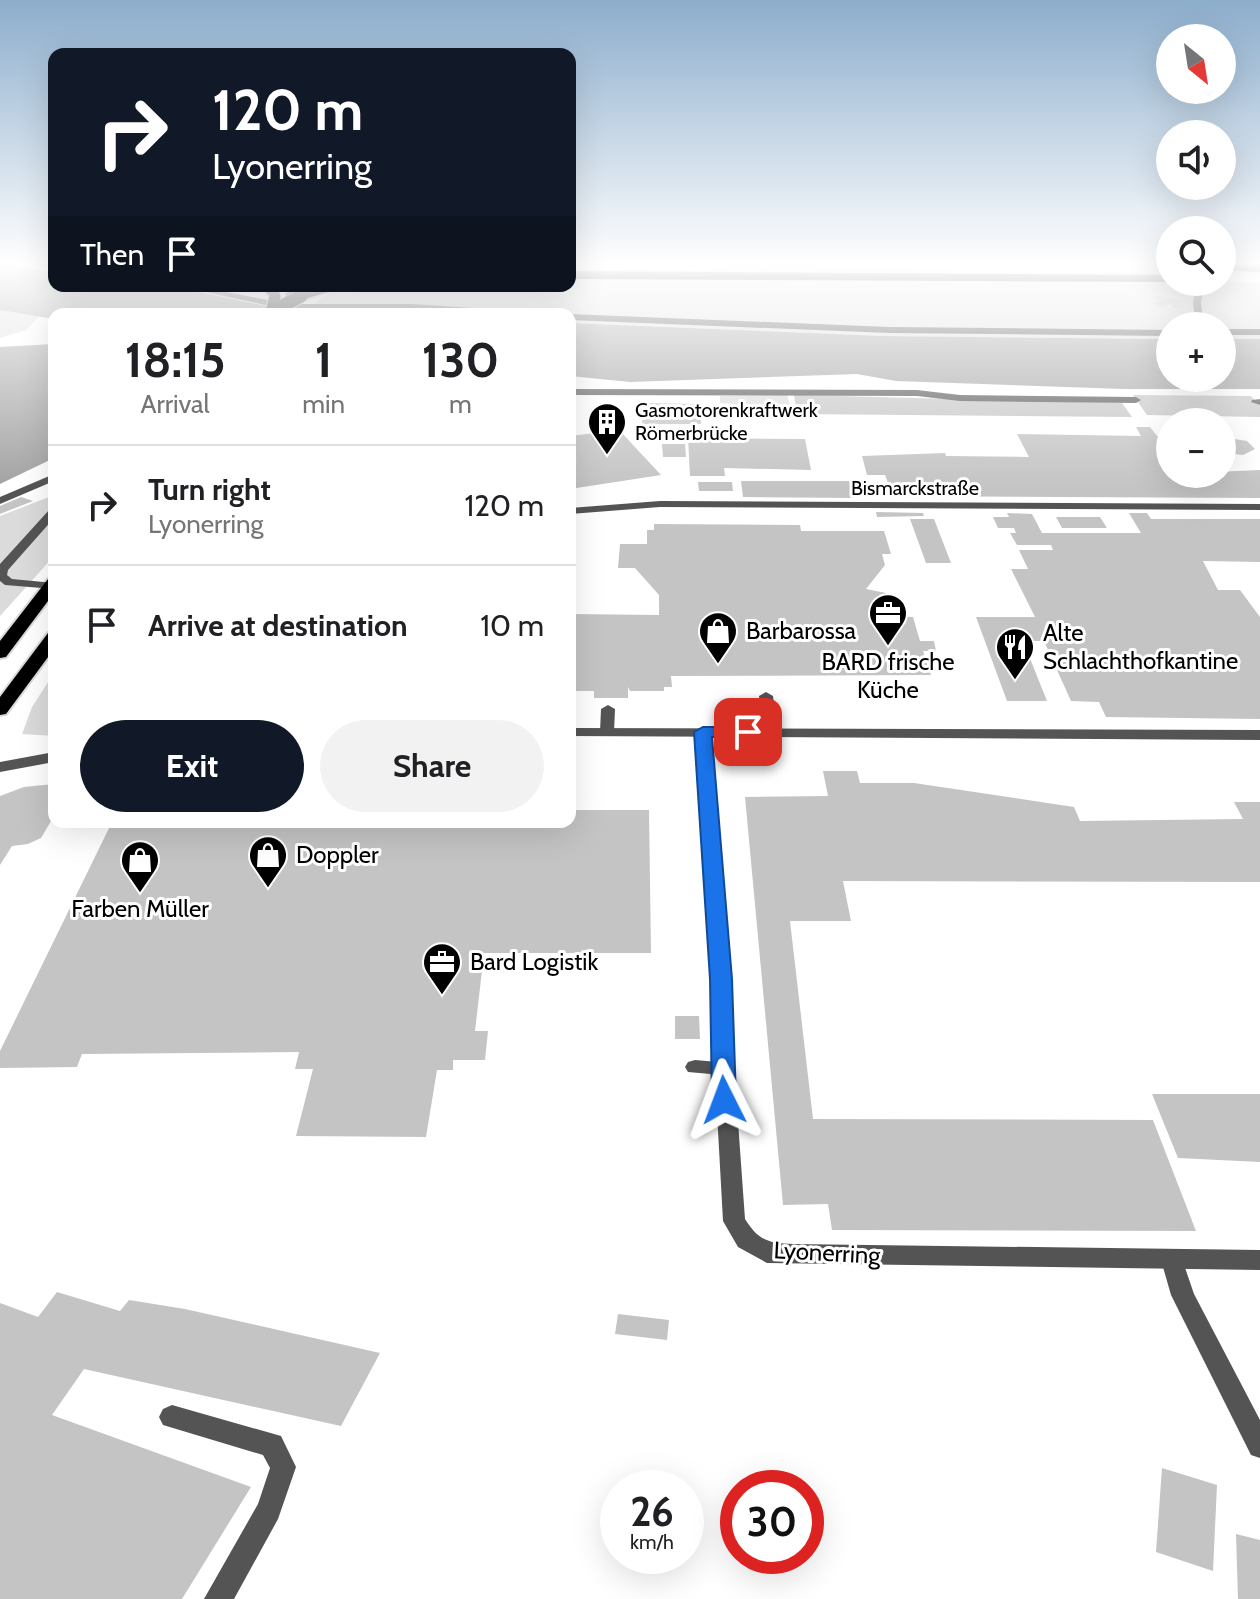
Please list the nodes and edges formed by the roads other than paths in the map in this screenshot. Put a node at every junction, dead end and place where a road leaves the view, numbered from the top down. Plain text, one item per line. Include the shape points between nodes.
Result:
1 (576, 392) edge
2 (1136, 400) dead end
3 (48, 480) edge
4 (0, 501) edge
5 (1260, 507) edge
6 (576, 511) edge
7 (48, 518) edge
8 (48, 584) edge
9 (48, 589) edge
10 (48, 645) edge
11 (0, 653) edge
12 (766, 696) dead end
13 (608, 709) dead end
14 (0, 710) edge
15 (576, 732) edge
16 (607, 732) junction
17 (703, 732) junction
18 (770, 733) junction
19 (1260, 735) edge
20 (48, 758) edge
21 (0, 767) edge
22 (695, 1067) dead end
23 (722, 1068) junction
24 (1172, 1260) junction
25 (1260, 1260) edge
26 (172, 1417) dead end
27 (1260, 1446) edge
28 (218, 1599) edge

1 - 2 street
3 - 4 street
5 - 6 street, Bismarckstraße via 660,504
7 - 8 street via 1,576 9,582
9 - 11 main road
10 - 14 main road
12 - 18 street
13 - 16 street
15 - 16 street
16 - 17 street
17 - 18 street
17 - 23 street, Lyonerring via 721,979
18 - 19 street
20 - 21 street
22 - 23 street
23 - 24 street, Lyonerring via 734,1221 746,1240 767,1253
24 - 25 street, Lyonerring
24 - 27 street via 1183,1295
26 - 28 street via 272,1445 283,1467 269,1510

